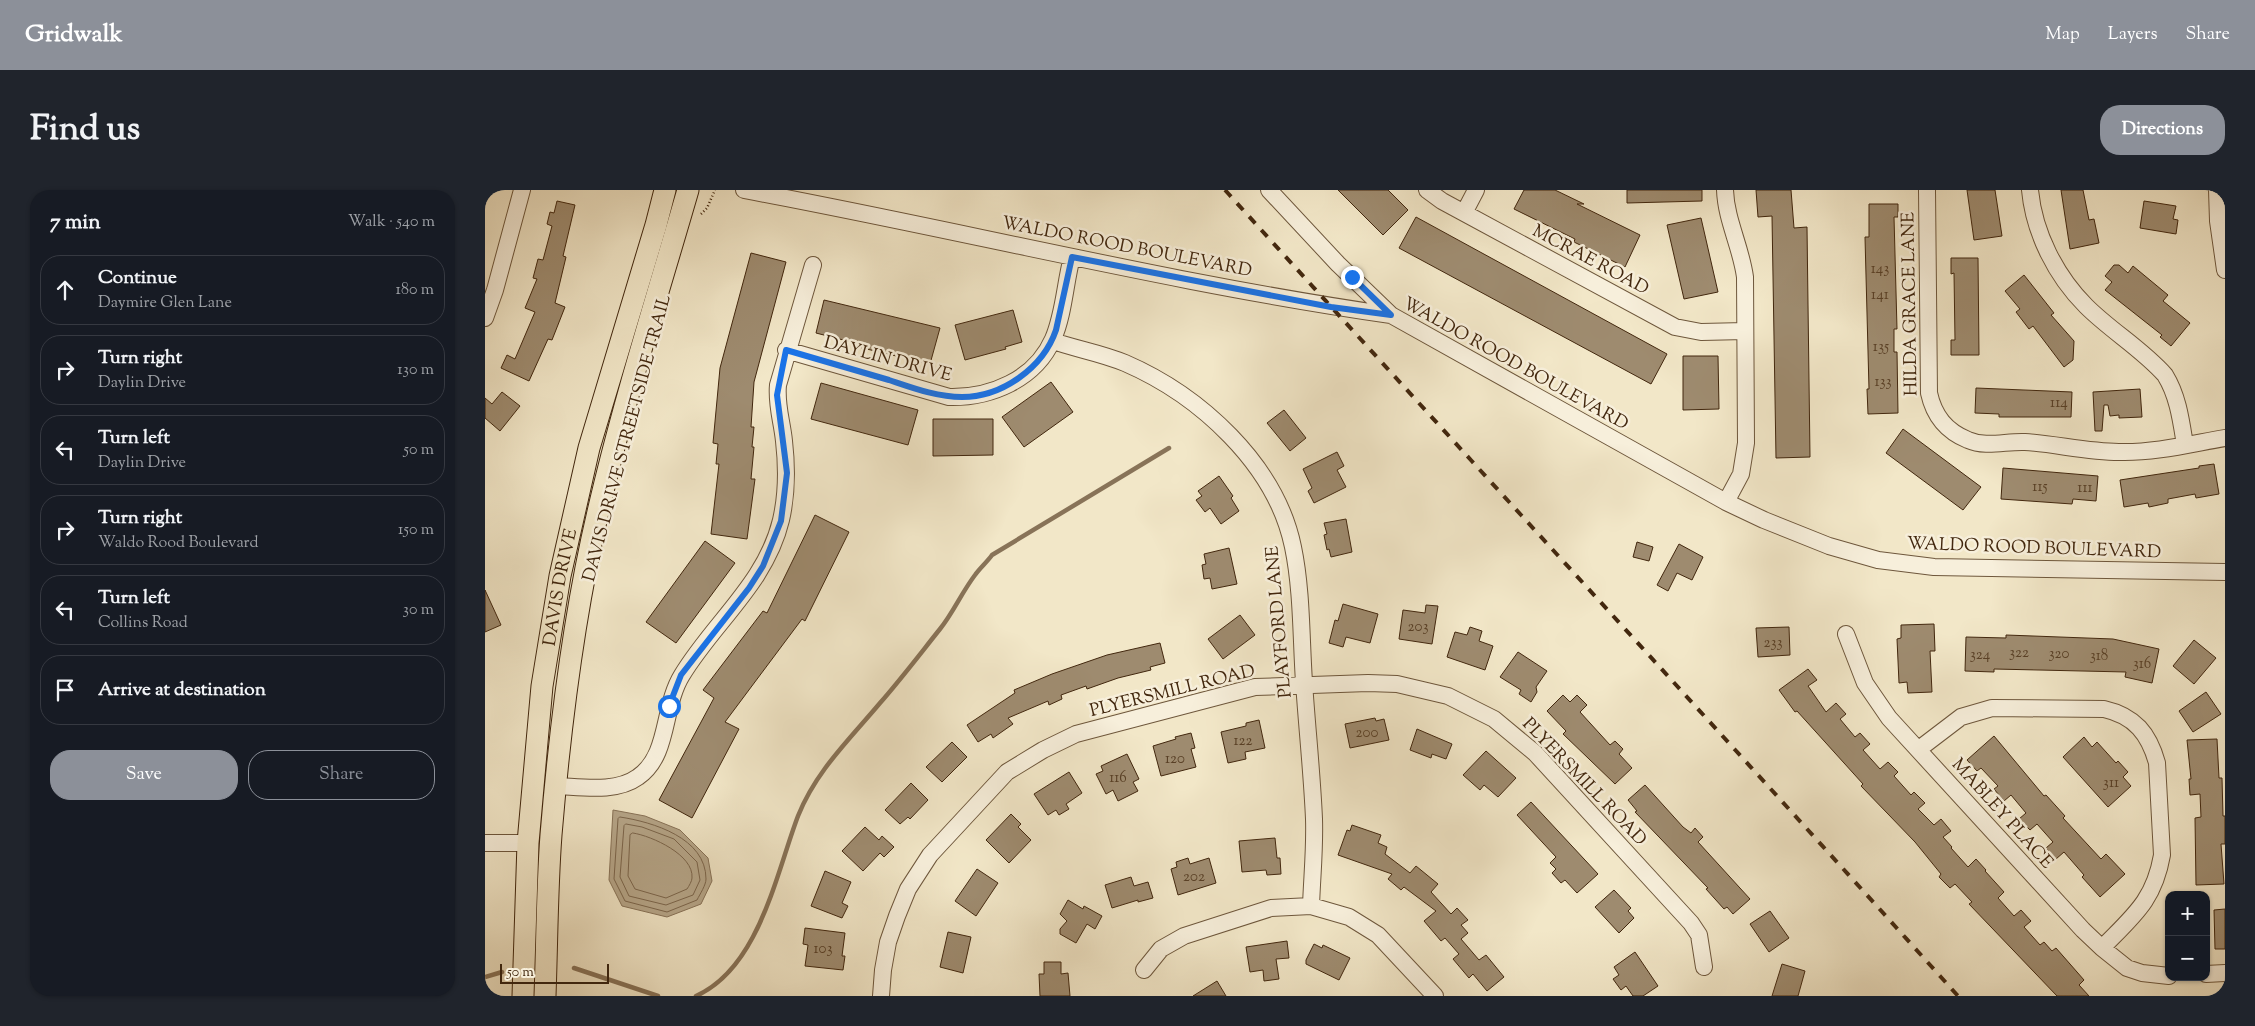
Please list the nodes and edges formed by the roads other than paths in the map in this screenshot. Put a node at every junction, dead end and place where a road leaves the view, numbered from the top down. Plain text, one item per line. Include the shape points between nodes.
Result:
1 (522, 190) edge
2 (665, 190) edge
3 (688, 190) edge
4 (744, 190) edge
5 (1269, 190) edge
6 (1427, 190) edge
7 (1476, 190) edge
8 (1725, 190) edge
9 (1927, 190) edge
10 (2030, 190) edge
11 (2217, 190) edge
12 (1464, 213) junction
13 (1072, 257) junction
14 (813, 265) dead end
15 (2225, 270) edge
16 (1391, 315) junction
17 (485, 318) edge
18 (1745, 331) junction
19 (1053, 341) junction
20 (786, 350) junction
21 (2225, 438) edge
22 (2185, 445) junction
23 (1726, 502) junction
24 (2225, 572) edge
25 (1846, 634) dead end
26 (1304, 685) junction
27 (1919, 749) junction
28 (556, 786) junction
29 (485, 843) edge
30 (528, 843) junction
31 (1311, 906) junction
32 (2102, 948) junction
33 (1704, 967) dead end
34 (1144, 970) dead end
35 (2225, 973) edge
36 (2210, 974) edge
37 (2165, 976) edge
38 (523, 996) edge
39 (545, 996) edge
40 (881, 996) edge
41 (1435, 996) edge

1 - 17 street
2 - 30 main road, DAVIS DRIVE via 589,448 560,576 542,686
3 - 28 main road, DAVIS DRIVE via 597,513 565,697
4 - 13 street, WALDO ROOD BOULEVARD
5 - 16 street
6 - 12 street, MCRAE ROAD
7 - 12 street
8 - 18 street via 1745,277
9 - 22 street, HILDA GRACE LANE via 1929,393 1936,415 1946,427 1970,441 1985,444 2023,442 2117,452
10 - 22 street via 2042,239 2063,278 2087,306 2165,375 2173,388
11 - 15 street
12 - 18 street, MCRAE ROAD via 1675,327 1701,332
13 - 16 street, WALDO ROOD BOULEVARD via 1331,307
13 - 19 street, DAYLIN DRIVE
14 - 20 street
16 - 23 street, WALDO ROOD BOULEVARD
18 - 23 street via 1746,443 1741,474
19 - 20 street, DAYLIN DRIVE via 1027,372 1011,384 996,391 965,397 932,393
19 - 26 street, PLAYFORD LANE via 1125,363 1167,385 1209,414 1250,459 1278,504 1293,546
20 - 28 street via 777,400 787,473 781,521 763,566 681,675 669,706 658,753 649,768 637,778 614,787
21 - 22 street, HILDA GRACE LANE
23 - 24 street, WALDO ROOD BOULEVARD via 1829,546 1878,560 1934,567
25 - 27 street, MABLEY PLACE via 1865,683 1876,701
26 - 31 street, PLAYFORD LANE via 1314,818
26 - 33 street, PLYERSMILL ROAD via 1397,684 1448,696 1494,719 1535,753 1691,923 1699,935
26 - 40 street, PLYERSMILL ROAD via 1255,687 1076,734 1007,772 929,855 908,889 888,942
27 - 32 street, MABLEY PLACE
27 - 32 street via 1961,717 1992,708 2104,709 2117,712 2140,726 2157,763 2161,862 2156,882 2143,905
28 - 39 main road, DAVIS DRIVE
29 - 30 street
30 - 38 main road, DAVIS DRIVE
31 - 34 street via 1271,908 1184,936 1161,949
31 - 41 street via 1349,917 1378,935
32 - 37 street, MABLEY PLACE via 2127,968
35 - 36 street

